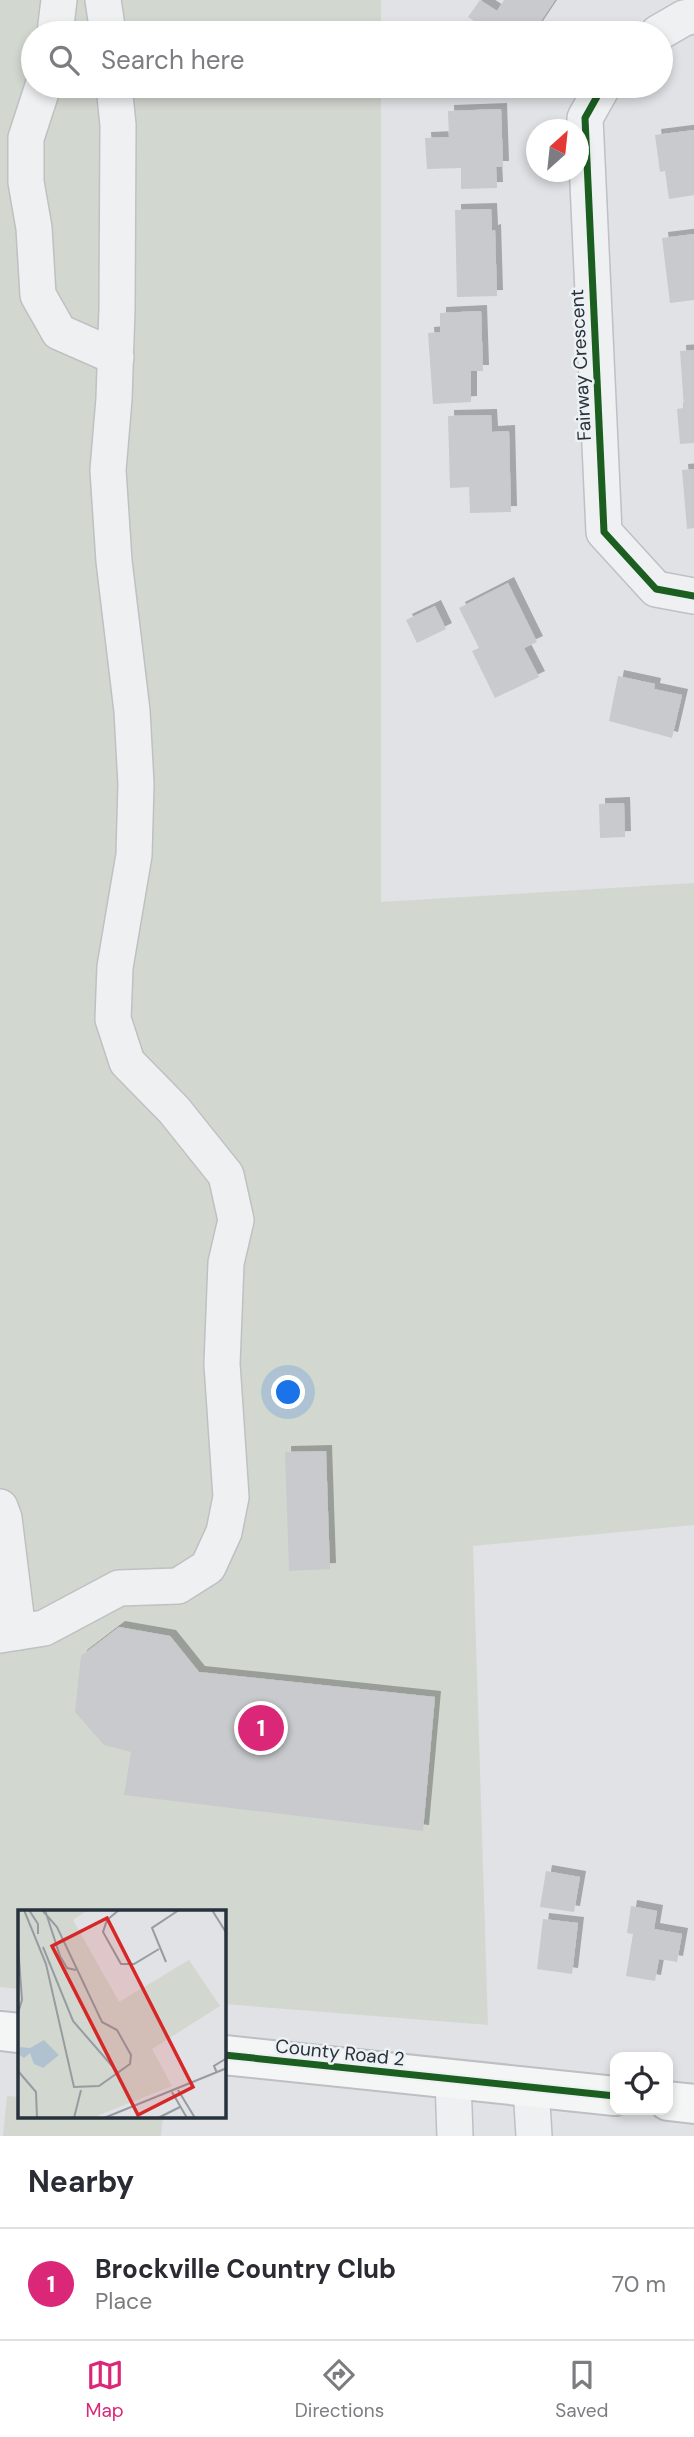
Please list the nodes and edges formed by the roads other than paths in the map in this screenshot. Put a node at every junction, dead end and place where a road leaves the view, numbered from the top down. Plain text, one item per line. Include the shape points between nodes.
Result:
1 (59, 0) edge
2 (103, 0) edge
3 (694, 16) edge
4 (56, 21) edge
5 (106, 21) edge
6 (673, 24) edge
7 (39, 98) edge
8 (115, 98) edge
9 (596, 98) edge
10 (116, 357) junction
11 (694, 596) edge
12 (0, 1507) edge
13 (9, 1634) edge
14 (0, 2031) edge
15 (18, 2033) edge
16 (226, 2056) edge
17 (453, 2080) junction
18 (531, 2088) junction
19 (610, 2096) edge
20 (673, 2102) edge
21 (694, 2104) edge
22 (455, 2136) edge
23 (534, 2136) edge

1 - 4 street
2 - 5 street
3 - 6 street
7 - 10 street via 26,138 38,295 59,332
8 - 10 street
9 - 11 street, Fairway Crescent via 585,118 604,533 656,589
10 - 13 street via 107,470 136,783 134,855 116,967 113,1018 127,1062 174,1110 226,1175 236,1220 226,1262 222,1364 231,1497 224,1532 208,1567 178,1586 119,1588 44,1628
12 - 13 street
14 - 15 main road
16 - 17 main road, County Road 2
17 - 18 main road, County Road 2
17 - 22 street
18 - 19 main road, County Road 2
18 - 23 street
20 - 21 main road

